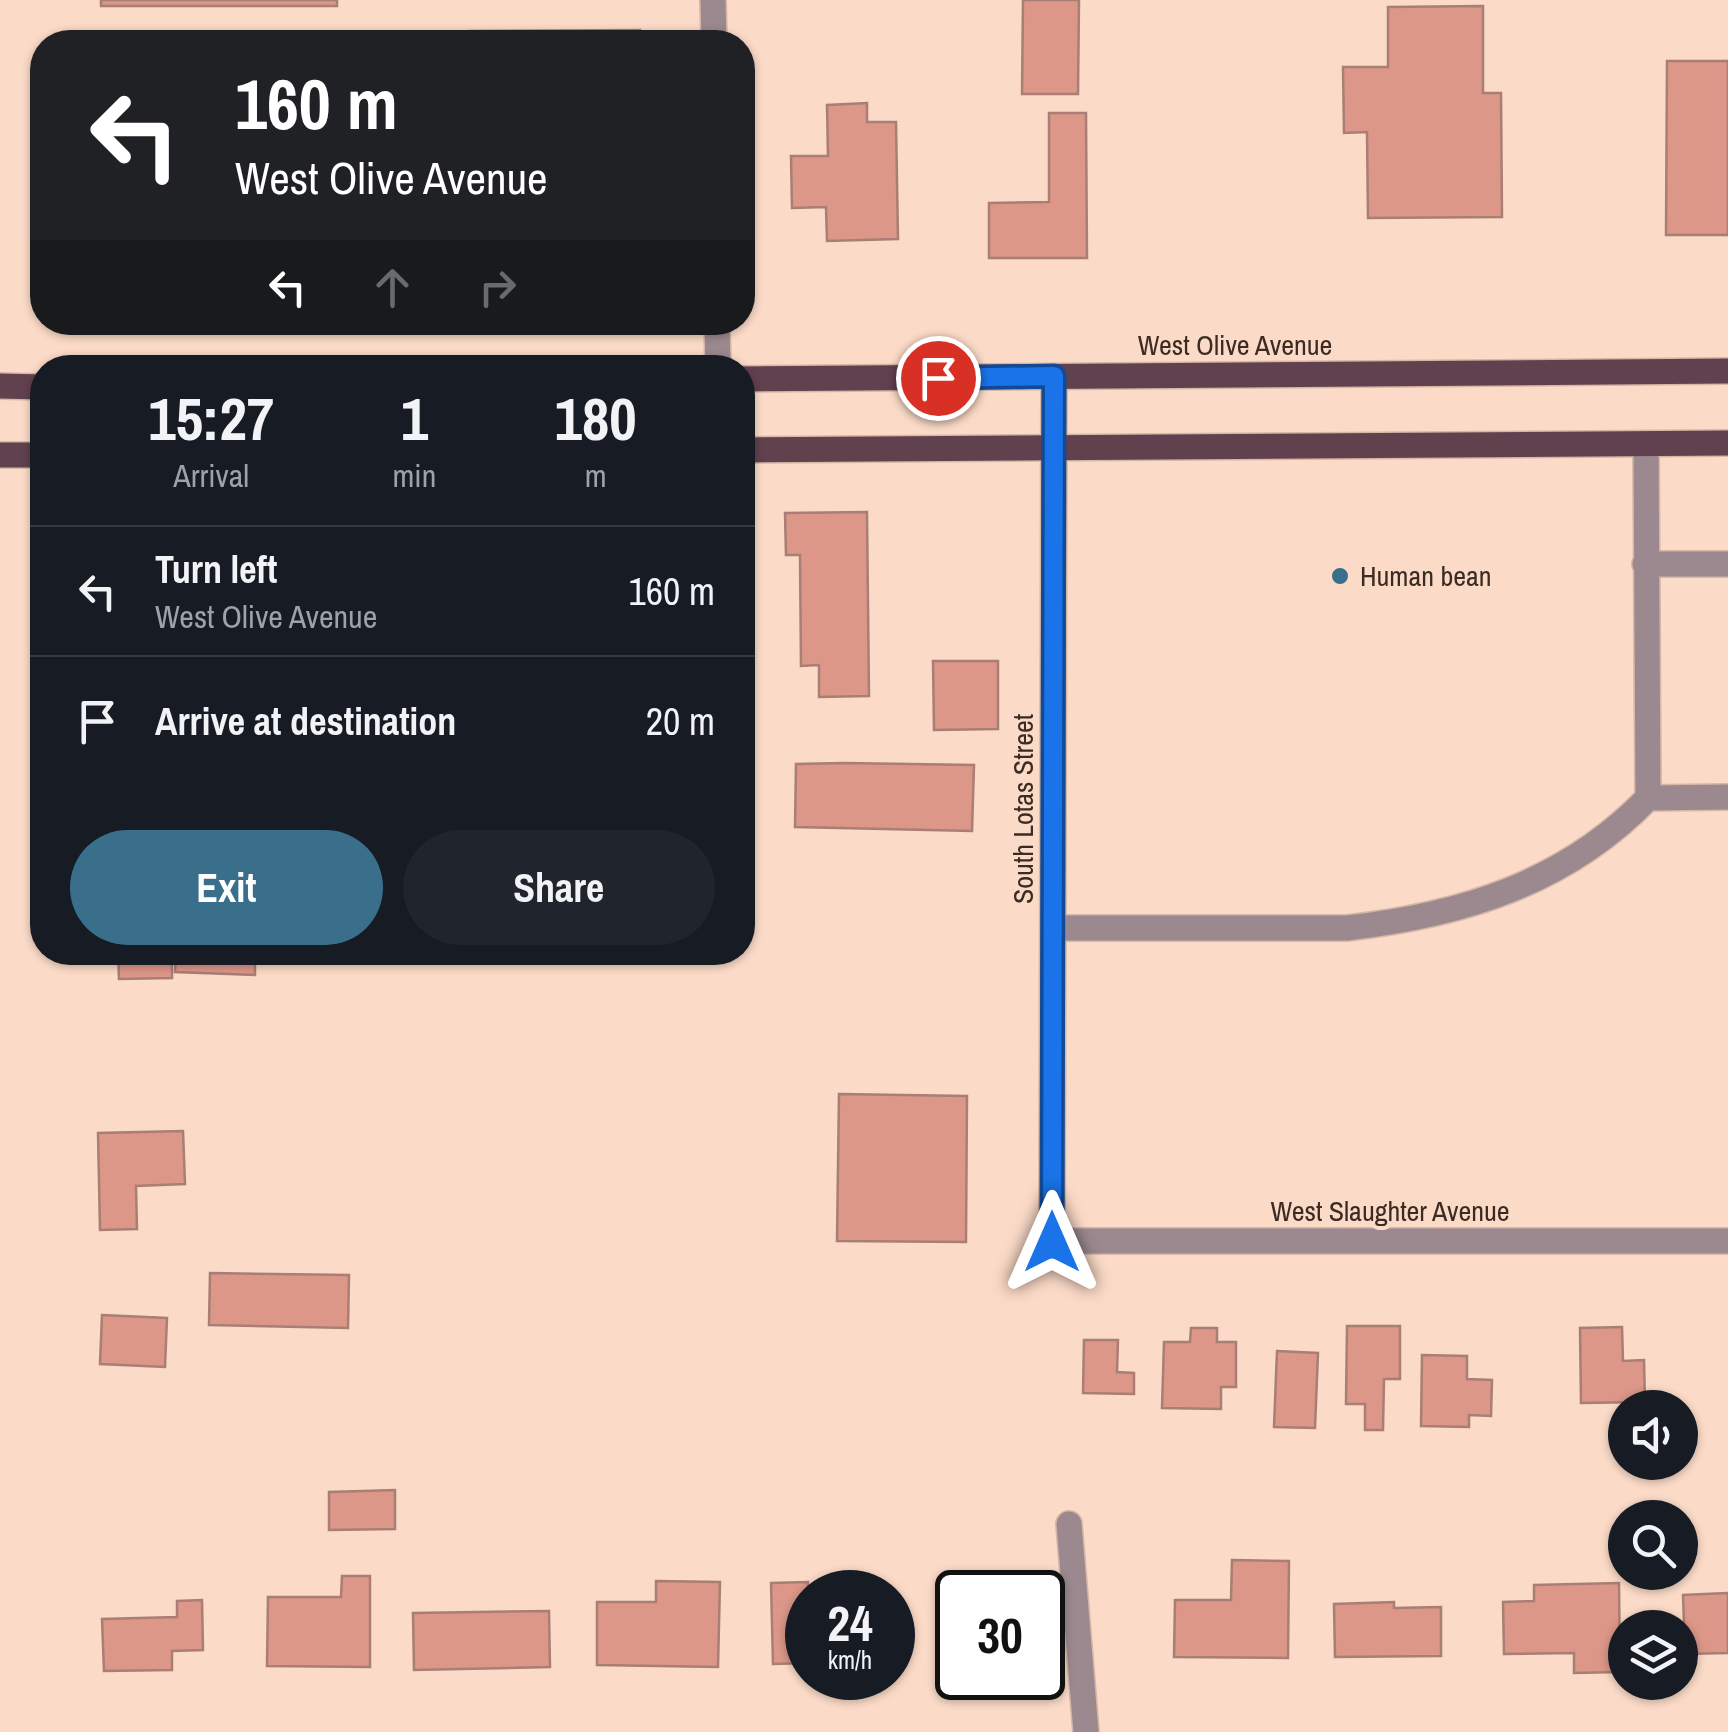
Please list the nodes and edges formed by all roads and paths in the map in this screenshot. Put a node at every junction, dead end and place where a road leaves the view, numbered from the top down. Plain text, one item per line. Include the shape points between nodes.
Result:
1 (713, 0) edge
2 (714, 30) edge
3 (1728, 371) edge
4 (1054, 376) junction
5 (755, 380) edge
6 (0, 386) edge
7 (30, 387) edge
8 (1646, 444) junction
9 (1728, 444) edge
10 (1054, 448) junction
11 (755, 450) edge
12 (30, 454) edge
13 (0, 455) edge
14 (1645, 564) junction
15 (1728, 564) edge
16 (1728, 797) edge
17 (1648, 798) junction
18 (1053, 928) junction
19 (1052, 1242) joint
20 (1728, 1242) edge
21 (1069, 1524) dead end
22 (1086, 1732) edge

1 - 2 street
3 - 4 main road, West Olive Avenue
4 - 5 main road, West Olive Avenue
4 - 10 street, South Lotas Street
6 - 7 main road
8 - 9 main road
8 - 10 main road
8 - 14 street
10 - 11 main road
10 - 18 street, South Lotas Street
12 - 13 main road
14 - 15 street
14 - 17 street
16 - 17 street
17 - 18 street via 1599,844 1550,874 1395,922 1347,928
18 - 19 street, South Lotas Street
19 - 20 street, West Slaughter Avenue
21 - 22 street

